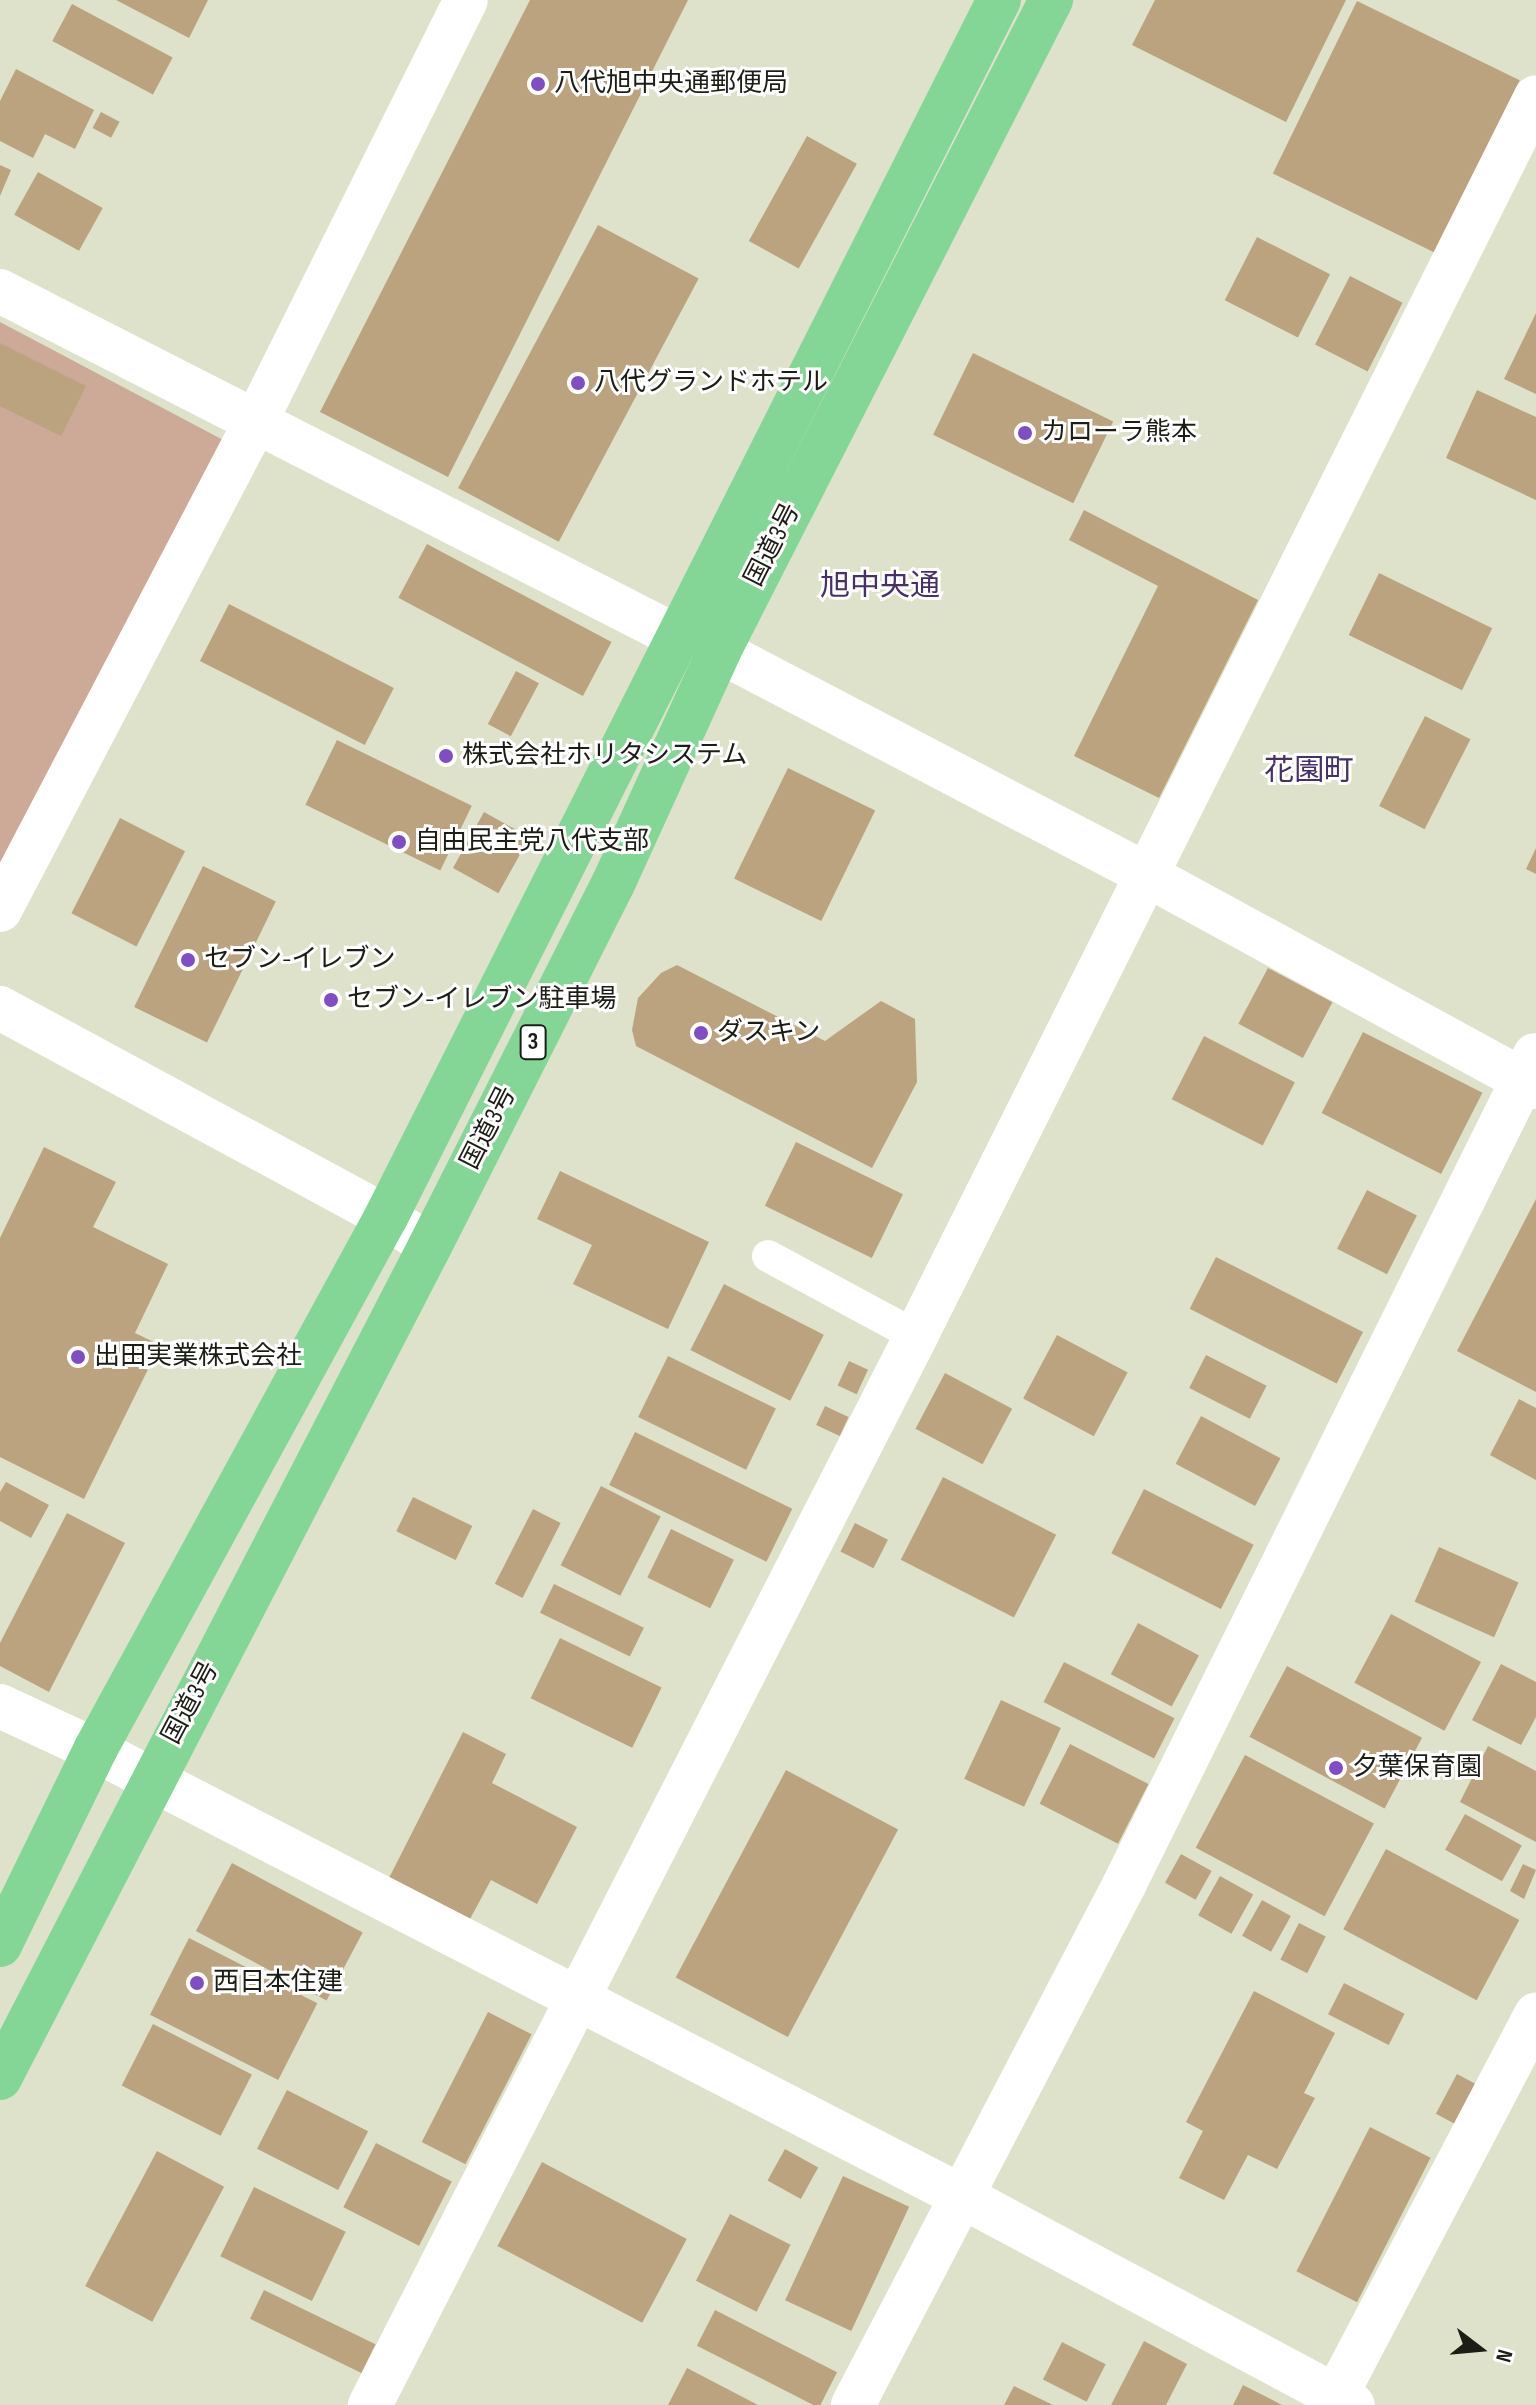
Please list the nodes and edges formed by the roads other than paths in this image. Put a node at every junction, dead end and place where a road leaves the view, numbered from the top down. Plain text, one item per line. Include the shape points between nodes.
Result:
1 (466, 0) edge
2 (999, 0) edge
3 (1051, 0) edge
4 (1536, 97) edge
5 (0, 291) edge
6 (256, 421) junction
7 (676, 636) junction
8 (719, 651) junction
9 (1145, 874) junction
10 (0, 910) edge
11 (0, 1008) edge
12 (1532, 1074) edge
13 (386, 1217) junction
14 (430, 1246) junction
15 (768, 1256) dead end
16 (916, 1336) junction
17 (0, 1706) edge
18 (95, 1750) junction
19 (150, 1781) junction
20 (0, 1945) edge
21 (575, 2000) junction
22 (1536, 2015) edge
23 (0, 2078) edge
24 (961, 2196) junction
25 (1340, 2402) edge
26 (370, 2405) edge
27 (853, 2405) edge

1 - 6 street
2 - 7 highway, 国道3号 / 3
3 - 8 highway, 国道3号 / 3
4 - 9 street
5 - 6 street
6 - 7 street
6 - 10 street
7 - 8 street
7 - 13 highway, 国道3号 / 3
8 - 9 street
8 - 14 highway, 国道3号 / 3 via 613,884
9 - 12 street
9 - 16 street
11 - 13 street
12 - 24 street via 1124,1885
13 - 14 street
13 - 18 highway, 国道3号 / 3
14 - 19 highway, 国道3号 / 3
15 - 16 lane
16 - 21 street
17 - 18 street
18 - 19 street
18 - 20 highway, 国道3号 / 3
19 - 21 street
19 - 23 highway, 国道3号 / 3
21 - 24 street
21 - 26 street
22 - 25 street
24 - 25 street
24 - 27 street

